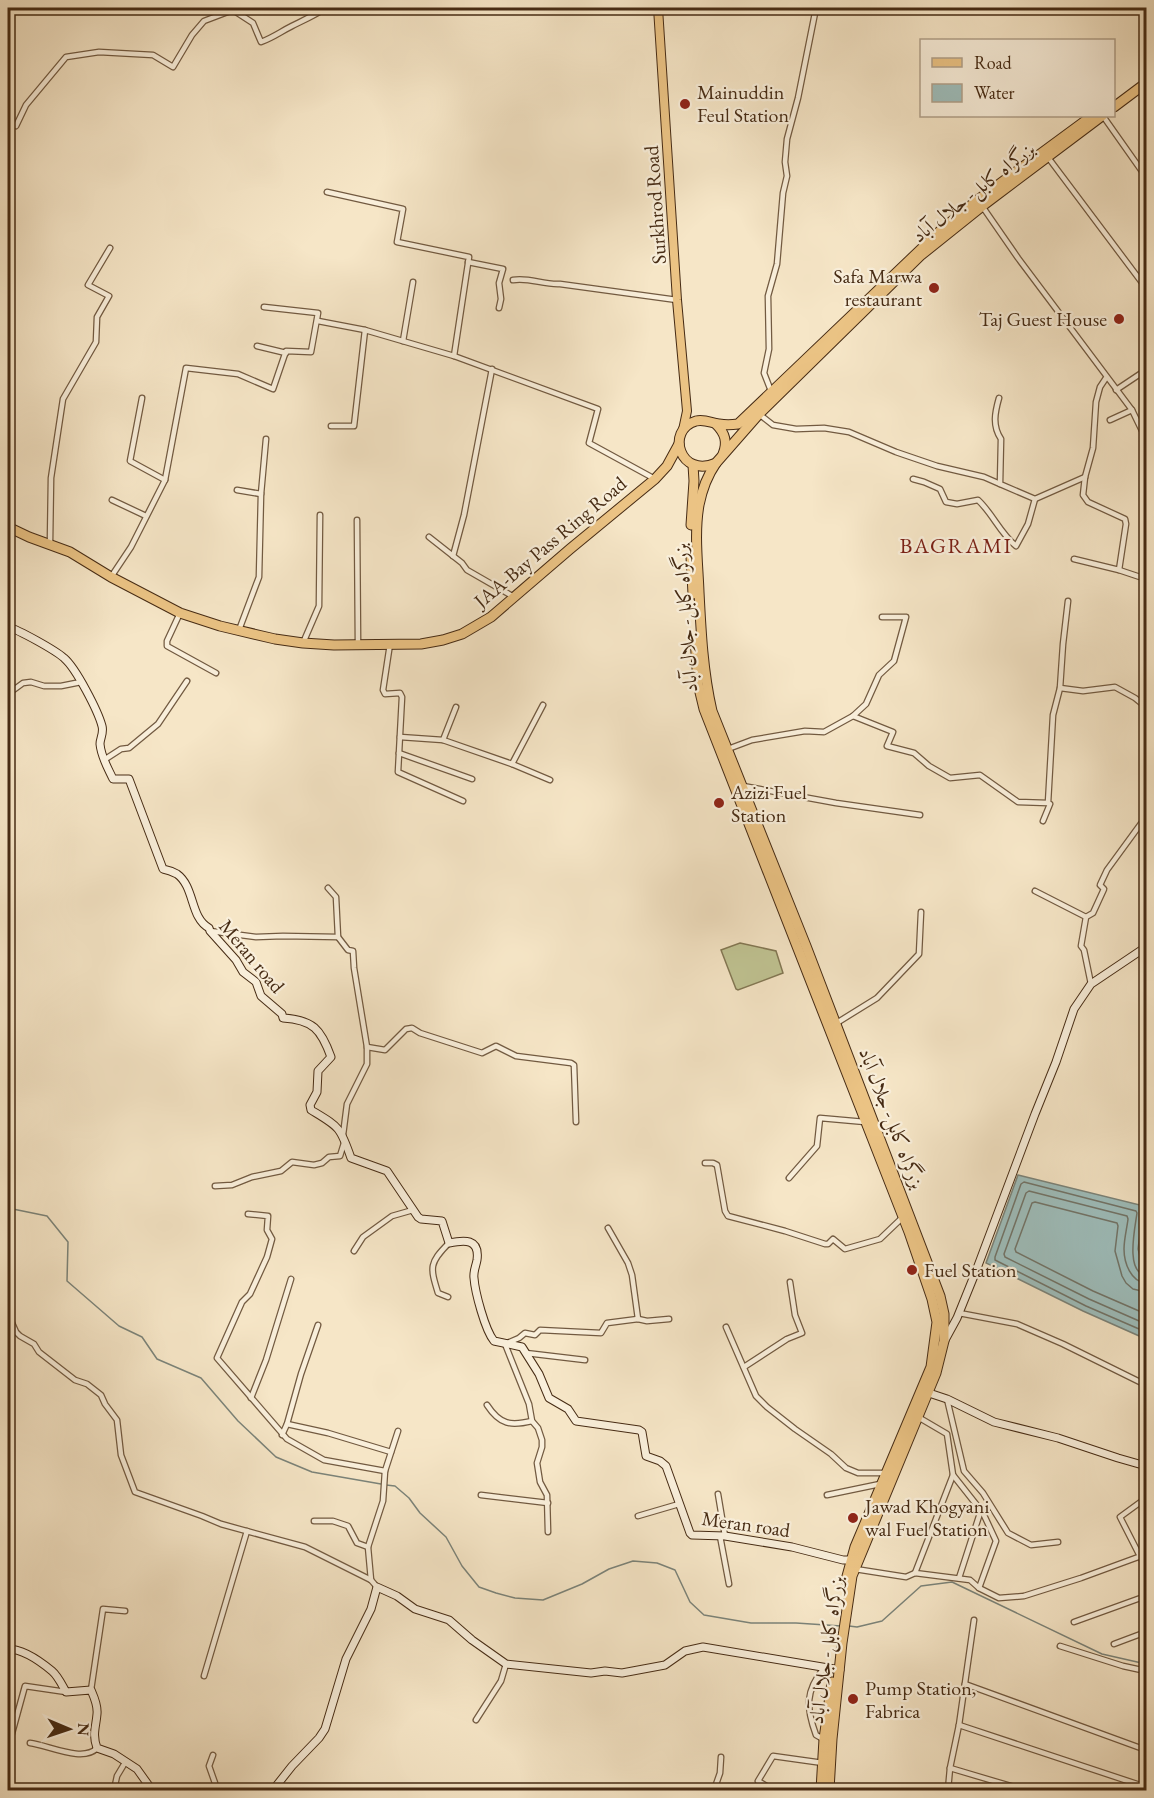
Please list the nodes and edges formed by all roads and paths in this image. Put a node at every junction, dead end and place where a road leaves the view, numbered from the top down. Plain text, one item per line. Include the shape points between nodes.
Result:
1 (326, 8) edge
2 (658, 8) edge
3 (816, 8) edge
4 (1146, 76) edge
5 (1146, 83) edge
6 (1115, 99) edge
7 (1115, 106) edge
8 (1091, 117) edge
9 (1102, 117) edge
10 (1104, 117) edge
11 (8, 121) edge
12 (1047, 156) junction
13 (1146, 177) edge
14 (327, 192) dead end
15 (982, 206) junction
16 (110, 248) dead end
17 (468, 262) junction
18 (513, 280) dead end
19 (413, 282) dead end
20 (1146, 288) edge
21 (677, 300) junction
22 (264, 307) dead end
23 (500, 308) dead end
24 (318, 321) junction
25 (365, 330) junction
26 (403, 341) junction
27 (257, 346) dead end
28 (286, 353) junction
29 (454, 356) junction
30 (492, 369) junction
31 (1146, 370) edge
32 (1106, 378) junction
33 (1116, 390) junction
34 (771, 393) junction
35 (142, 398) dead end
36 (999, 398) dead end
37 (686, 401) junction
38 (1132, 410) junction
39 (759, 414) junction
40 (703, 420) junction
41 (1110, 420) dead end
42 (716, 424) junction
43 (331, 426) dead end
44 (682, 432) junction
45 (267, 439) dead end
46 (1146, 439) edge
47 (679, 443) junction
48 (718, 461) junction
49 (691, 464) junction
50 (667, 466) junction
51 (1085, 477) junction
52 (655, 479) junction
53 (913, 479) dead end
54 (165, 480) junction
55 (1000, 484) junction
56 (237, 490) dead end
57 (261, 494) junction
58 (1035, 499) junction
59 (112, 500) dead end
60 (320, 515) dead end
61 (146, 516) junction
62 (357, 520) dead end
63 (8, 527) edge
64 (429, 537) dead end
65 (50, 543) junction
66 (453, 555) junction
67 (1074, 559) dead end
68 (695, 569) junction
69 (1119, 570) junction
70 (111, 577) junction
71 (1146, 579) edge
72 (515, 597) junction
73 (1068, 601) dead end
74 (180, 613) junction
75 (882, 617) dead end
76 (8, 627) edge
77 (238, 630) junction
78 (303, 643) junction
79 (390, 644) junction
80 (358, 645) junction
81 (216, 673) dead end
82 (187, 681) dead end
83 (81, 682) junction
84 (1060, 688) junction
85 (8, 694) edge
86 (543, 705) dead end
87 (456, 707) dead end
88 (1146, 707) edge
89 (853, 716) junction
90 (400, 737) junction
91 (444, 740) junction
92 (724, 751) junction
93 (399, 753) junction
94 (104, 760) junction
95 (512, 764) junction
96 (472, 779) dead end
97 (550, 780) dead end
98 (743, 786) junction
99 (463, 801) dead end
100 (1048, 803) junction
101 (1146, 808) edge
102 (920, 815) dead end
103 (1043, 821) dead end
104 (328, 888) dead end
105 (1035, 891) dead end
106 (921, 912) dead end
107 (1086, 917) junction
108 (210, 931) junction
109 (338, 937) junction
110 (1146, 947) edge
111 (802, 948) junction
112 (1091, 984) junction
113 (831, 1021) junction
114 (367, 1047) junction
115 (862, 1102) junction
116 (576, 1122) dead end
117 (865, 1122) junction
118 (344, 1137) junction
119 (705, 1163) dead end
120 (789, 1178) dead end
121 (215, 1186) dead end
122 (413, 1210) junction
123 (248, 1214) dead end
124 (903, 1217) junction
125 (608, 1228) dead end
126 (449, 1243) junction
127 (354, 1251) dead end
128 (922, 1259) junction
129 (291, 1279) dead end
130 (790, 1282) dead end
131 (448, 1297) dead end
132 (944, 1314) junction
133 (958, 1315) junction
134 (669, 1318) dead end
135 (638, 1319) junction
136 (8, 1320) edge
137 (318, 1325) dead end
138 (726, 1327) dead end
139 (944, 1341) junction
140 (505, 1344) junction
141 (526, 1353) junction
142 (585, 1360) dead end
143 (744, 1367) junction
144 (1146, 1385) edge
145 (928, 1393) junction
146 (251, 1398) junction
147 (947, 1399) junction
148 (487, 1406) dead end
149 (918, 1417) junction
150 (532, 1421) junction
151 (287, 1424) junction
152 (398, 1431) dead end
153 (282, 1435) junction
154 (391, 1452) junction
155 (1146, 1466) edge
156 (385, 1471) junction
157 (953, 1475) junction
158 (891, 1476) junction
159 (881, 1484) junction
160 (718, 1494) dead end
161 (481, 1495) dead end
162 (827, 1495) dead end
163 (1146, 1498) edge
164 (548, 1503) junction
165 (679, 1504) junction
166 (981, 1510) junction
167 (638, 1516) dead end
168 (314, 1521) dead end
169 (247, 1531) junction
170 (548, 1532) dead end
171 (722, 1536) junction
172 (1058, 1542) dead end
173 (368, 1547) junction
174 (1141, 1556) junction
175 (855, 1562) junction
176 (1146, 1568) edge
177 (915, 1573) junction
178 (959, 1578) junction
179 (371, 1580) junction
180 (729, 1584) dead end
181 (377, 1587) junction
182 (979, 1588) junction
183 (1146, 1596) edge
184 (125, 1611) dead end
185 (974, 1620) dead end
186 (1074, 1622) dead end
187 (1146, 1632) edge
188 (1114, 1644) dead end
189 (1060, 1646) dead end
190 (8, 1649) edge
191 (507, 1664) junction
192 (832, 1669) junction
193 (1146, 1671) edge
194 (204, 1676) dead end
195 (965, 1684) junction
196 (91, 1690) junction
197 (66, 1692) junction
198 (476, 1720) dead end
199 (960, 1725) junction
200 (828, 1739) junction
201 (30, 1743) dead end
202 (8, 1748) edge
203 (97, 1748) junction
204 (1146, 1749) edge
205 (213, 1755) dead end
206 (721, 1757) dead end
207 (126, 1761) junction
208 (823, 1763) junction
209 (950, 1768) junction
210 (1146, 1787) edge
211 (821, 1790) edge
212 (830, 1790) edge
213 (114, 1791) edge
214 (152, 1791) edge
215 (213, 1791) edge
216 (273, 1791) edge
217 (714, 1791) edge
218 (773, 1791) edge
219 (948, 1791) edge
220 (1024, 1791) edge

1 - 11 street via 261,42 253,23 233,10 204,21 173,67 153,55 99,52 66,57 26,105 16,126
2 - 21 main road, Surkhrod Road
3 - 34 street via 787,139 777,264 768,296 769,349 764,373
4 - 6 highway
5 - 7 highway
8 - 34 highway, بزرگراه کابل- جلال آباد via 941,230
9 - 12 highway, بزرگراه کابل- جلال آباد
10 - 13 street
12 - 15 highway, بزرگراه کابل- جلال آباد
12 - 20 street
14 - 17 street via 402,209 398,242 468,256
15 - 32 street
15 - 39 highway, بزرگراه کابل- جلال آباد via 920,256
16 - 65 street via 88,285 109,297 97,316 96,342 63,399 51,478
17 - 23 street via 503,269
17 - 29 street
18 - 21 street via 523,278
19 - 26 street
21 - 37 main road, Surkhrod Road
22 - 24 street via 318,312
24 - 25 street
24 - 28 street via 311,353
25 - 26 street
25 - 43 street via 354,426
26 - 29 street
27 - 28 street
28 - 54 street via 273,389 238,374 186,368
29 - 30 street
30 - 52 street via 598,409 589,443
30 - 66 street
31 - 33 street
32 - 33 street
32 - 51 street via 1096,402 1093,448
33 - 38 street
34 - 42 highway, بزرگراه کابل- جلال آباد via 738,424
35 - 54 street via 130,461
36 - 55 street via 994,414 1001,439
37 - 40 main road
37 - 44 main road, Surkhrod Road
38 - 41 street
38 - 46 street
39 - 48 highway, بزرگراه کابل- جلال آباد
39 - 55 street via 773,425 849,432 896,452
40 - 42 highway, بزرگراه کابل- جلال آباد
40 - 44 highway via 691,423
42 - 48 highway, بزرگراه کابل- جلال آباد via 726,444
44 - 47 highway
45 - 57 street
47 - 49 highway, بزرگراه کابل- جلال آباد via 680,451
47 - 50 highway, JAA-Bay Pass Ring Road
48 - 49 highway via 703,467
48 - 68 highway, بزرگراه کابل- جلال آباد via 705,481 699,506
49 - 50 highway
49 - 68 highway, بزرگراه کابل- جلال آباد
50 - 52 highway, JAA-Bay Pass Ring Road
51 - 58 street
51 - 69 street via 1084,499 1125,519
52 - 72 highway, JAA-Bay Pass Ring Road
53 - 58 street via 940,489 946,502 978,500 1016,546
54 - 61 street
55 - 58 street
56 - 57 street
57 - 77 street via 259,577
59 - 61 street
60 - 78 street via 319,606
61 - 70 street
62 - 80 street
63 - 65 highway, JAA-Bay Pass Ring Road
64 - 66 street
65 - 70 highway, JAA-Bay Pass Ring Road
66 - 72 street via 467,570
67 - 69 street
68 - 92 highway, بزرگراه کابل- جلال آباد via 708,692
69 - 71 street
70 - 74 highway, JAA-Bay Pass Ring Road
72 - 79 highway, JAA-Bay Pass Ring Road via 462,634 421,644
73 - 84 street
74 - 77 highway, JAA-Bay Pass Ring Road
74 - 81 street via 167,646
75 - 89 street via 906,617 894,661 879,675 866,704
76 - 83 street via 63,657
77 - 78 highway, JAA-Bay Pass Ring Road
78 - 80 highway, JAA-Bay Pass Ring Road
79 - 80 highway, JAA-Bay Pass Ring Road
79 - 90 street via 383,690 385,694 400,693 402,697
82 - 94 street via 158,724 129,748
83 - 85 street via 44,686 31,681
83 - 94 street via 102,724 100,745
84 - 88 street via 1083,692 1115,687
84 - 100 street via 1053,715
86 - 95 street
87 - 91 street
89 - 92 street via 824,732 805,731 752,740
89 - 100 street via 892,732 887,746 914,753 950,778 980,776 1018,802
90 - 91 street
90 - 93 street
91 - 95 street
92 - 98 highway, بزرگراه کابل- جلال آباد
92 - 111 highway, بزرگراه کابل- جلال آباد
93 - 96 street
93 - 99 street via 399,773
94 - 108 street, Meran road via 115,780 129,779 164,869 181,878 202,924
95 - 97 street
98 - 102 street
98 - 111 highway, بزرگراه کابل- جلال آباد
100 - 103 street
101 - 107 street via 1145,818 1107,870 1100,885 1104,889 1093,913
104 - 109 street via 336,897
105 - 107 street
106 - 113 street via 919,954 877,998
107 - 112 street via 1081,946
108 - 109 street via 256,937
108 - 118 street, Meran road via 283,1018 301,1019 319,1031 331,1057 318,1071 317,1092 310,1110 336,1125
109 - 114 street via 353,951
110 - 112 street
111 - 113 highway, بزرگراه کابل- جلال آباد
112 - 133 street via 1074,1009
113 - 115 highway, بزرگراه کابل- جلال آباد
114 - 116 street via 385,1050 411,1028 482,1053 499,1047 516,1056 571,1063
114 - 118 street via 367,1065 347,1104
115 - 117 highway, بزرگراه کابل- جلال آباد
115 - 128 highway, بزرگراه کابل- جلال آباد
117 - 120 street via 820,1118 817,1146
117 - 124 highway, بزرگراه کابل- جلال آباد
118 - 121 street via 339,1157 329,1157 315,1165 292,1162 281,1171
118 - 122 street, Meran road via 351,1158 387,1171
119 - 124 street via 717,1165 728,1216 825,1244 834,1239 844,1249 880,1239
122 - 126 street via 421,1219 442,1221
122 - 127 street via 392,1216 363,1237
123 - 146 street via 268,1216 267,1230 272,1239 218,1358
124 - 128 highway, بزرگراه کابل- جلال آباد
125 - 135 street via 628,1263
126 - 131 street via 432,1267 438,1293
126 - 140 street via 468,1240 477,1250 473,1277 482,1315 490,1337
128 - 132 highway, بزرگراه کابل- جلال آباد
128 - 158 highway, بزرگراه کابل- جلال آباد via 937,1322 936,1333 931,1367
129 - 146 street
130 - 143 street via 802,1333
132 - 133 street
132 - 139 highway, بزرگراه کابل- جلال آباد
133 - 139 street
133 - 144 street via 1017,1323
134 - 135 street
135 - 140 street via 607,1323 601,1333 540,1330
136 - 169 street via 39,1352 101,1395 117,1420 121,1455 135,1492
137 - 151 street
138 - 143 street
139 - 145 highway, بزرگراه کابل- جلال آباد
140 - 141 street via 519,1346
140 - 150 street
141 - 142 street
141 - 165 street, Meran road via 549,1398 568,1409 576,1421 642,1432 646,1456 666,1466
143 - 158 street via 756,1396 767,1407 846,1468
145 - 147 street
145 - 149 highway, بزرگراه کابل- جلال آباد
146 - 153 street
147 - 155 street via 994,1422
147 - 172 street via 964,1471 1008,1533 1031,1545
148 - 150 street via 505,1423
149 - 157 street via 947,1434
149 - 158 highway, بزرگراه کابل- جلال آباد
150 - 164 street via 542,1440 537,1462
151 - 153 street
151 - 154 street
152 - 154 street
153 - 156 street via 324,1460
154 - 156 street
156 - 173 street via 383,1501
157 - 166 street
157 - 177 street
158 - 159 highway, بزرگراه کابل- جلال آباد
158 - 175 highway, بزرگراه کابل- جلال آباد
159 - 162 street
159 - 175 highway, بزرگراه کابل- جلال آباد
160 - 171 street
161 - 164 street
163 - 174 street via 1120,1517
164 - 170 street
165 - 167 street
165 - 171 street, Meran road via 692,1535
166 - 178 street
166 - 182 street via 996,1541
168 - 173 street via 348,1526 357,1543
169 - 179 street via 305,1547
169 - 194 street
171 - 175 street, Meran road
171 - 180 street
173 - 179 street
174 - 176 street
174 - 182 street via 1024,1596 999,1598
175 - 177 street via 906,1577
175 - 192 highway, بزرگراه کابل- جلال آباد
177 - 178 street
178 - 182 street via 970,1580
179 - 181 street
181 - 191 street via 415,1609 449,1620
181 - 216 street via 371,1609 346,1659 325,1729
183 - 186 street
184 - 196 street via 103,1609
185 - 195 street
187 - 188 street
189 - 193 street
190 - 197 street via 23,1652 54,1672
191 - 192 street via 622,1673 665,1665 685,1651 703,1647
191 - 198 street
192 - 200 highway, بزرگراه کابل- جلال آباد
192 - 200 street via 813,1681 809,1697 809,1716 816,1735
195 - 199 street
195 - 204 street
196 - 197 street
196 - 203 street via 97,1705 93,1738
197 - 202 street via 25,1686
199 - 209 street
199 - 210 street
200 - 208 highway, بزرگراه کابل- جلال آباد
200 - 212 highway, بزرگراه کابل- جلال آباد
201 - 203 street via 70,1754 89,1754
203 - 207 street
205 - 215 street via 208,1766 215,1783
206 - 217 street
207 - 213 street
207 - 214 street
208 - 211 highway, بزرگراه کابل- جلال آباد
208 - 218 street via 773,1756 758,1782
209 - 219 street
209 - 220 street
211 - 212 street

